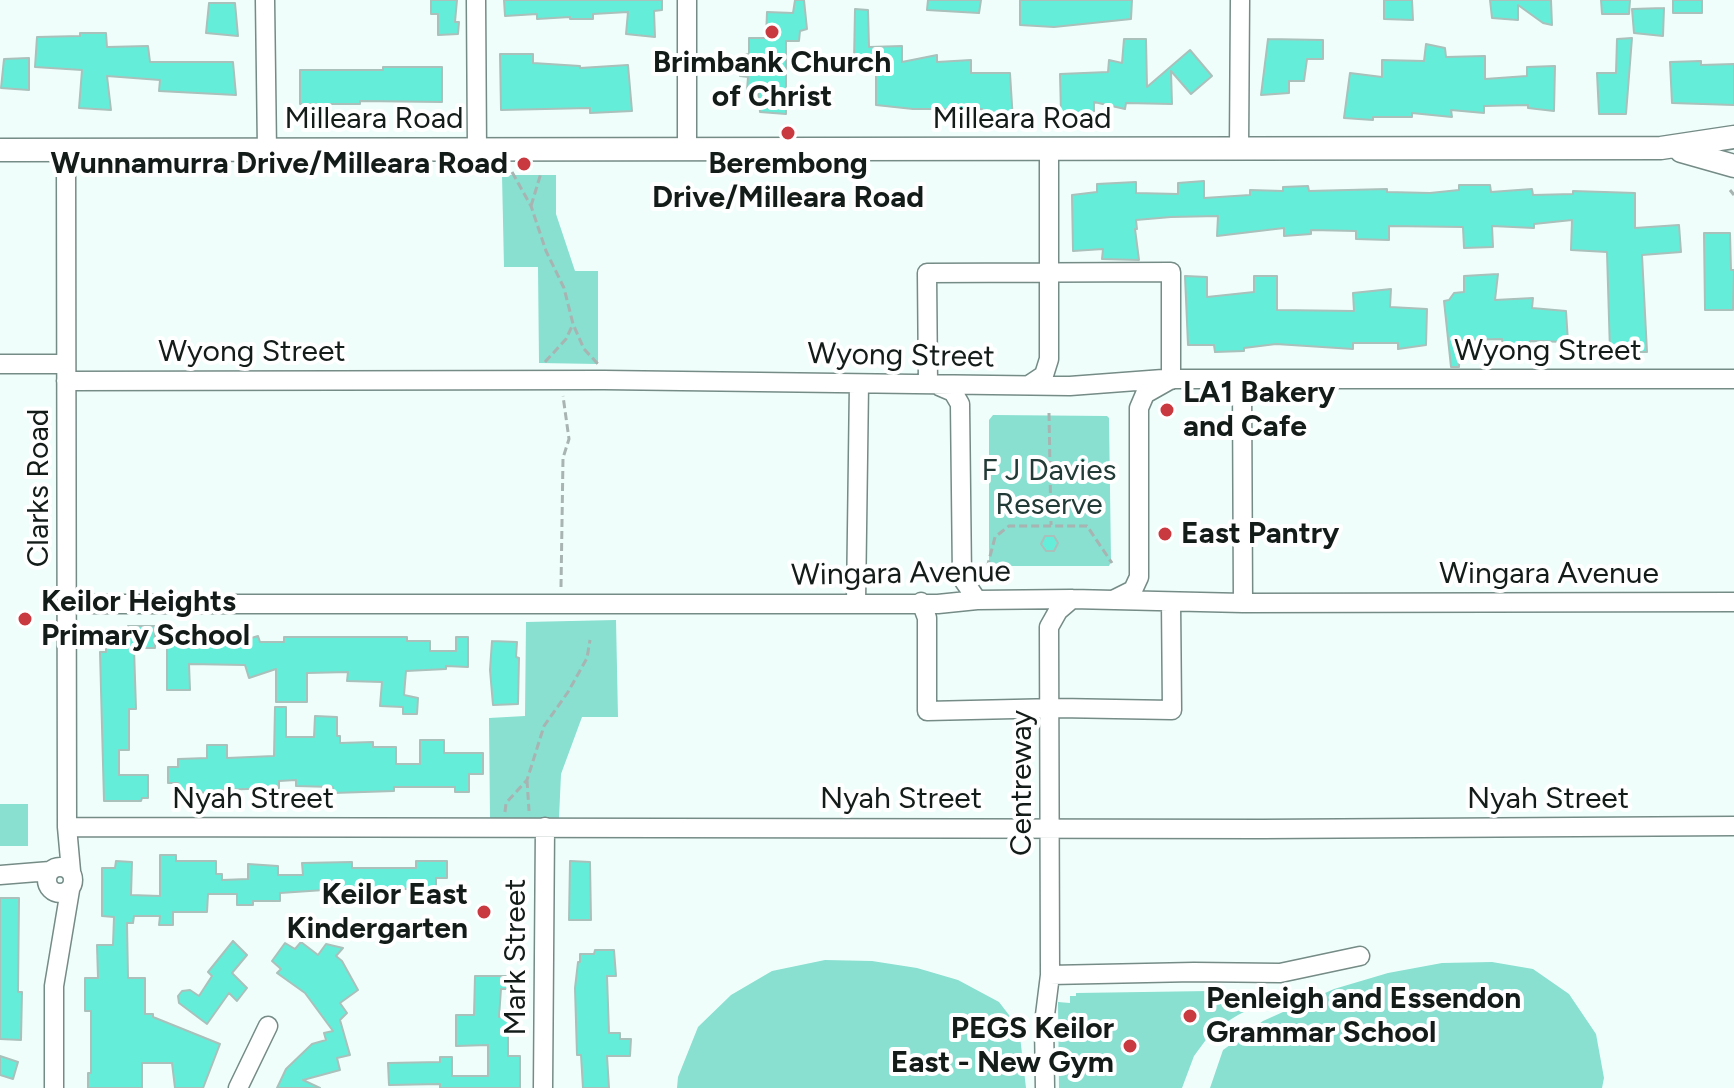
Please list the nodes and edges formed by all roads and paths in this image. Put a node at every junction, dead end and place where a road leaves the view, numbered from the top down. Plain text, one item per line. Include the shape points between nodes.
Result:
1 (265, 0) edge
2 (476, 0) edge
3 (687, 0) edge
4 (1240, 0) edge
5 (1734, 137) edge
6 (1661, 148) junction
7 (477, 149) junction
8 (687, 149) junction
9 (1049, 149) junction
10 (1239, 149) junction
11 (0, 150) edge
12 (66, 150) junction
13 (267, 150) junction
14 (1734, 166) edge
15 (512, 172) dead end
16 (541, 173) dead end
17 (1730, 190) dead end
18 (1734, 195) edge
19 (531, 206) junction
20 (1049, 274) junction
21 (573, 324) junction
22 (1049, 359) junction
23 (0, 364) edge
24 (542, 365) dead end
25 (598, 365) dead end
26 (66, 372) junction
27 (1734, 379) edge
28 (1171, 380) junction
29 (1242, 380) junction
30 (859, 384) junction
31 (928, 384) junction
32 (1116, 384) junction
33 (982, 385) junction
34 (1029, 385) junction
35 (1070, 386) junction
36 (563, 395) dead end
37 (1139, 408) junction
38 (961, 413) junction
39 (1049, 413) dead end
40 (1051, 525) junction
41 (1112, 563) dead end
42 (987, 568) dead end
43 (962, 578) junction
44 (1139, 582) junction
45 (561, 587) dead end
46 (1072, 599) junction
47 (1114, 599) junction
48 (977, 600) junction
49 (1027, 601) junction
50 (921, 602) junction
51 (1171, 602) junction
52 (1734, 602) edge
53 (856, 603) junction
54 (1243, 603) junction
55 (68, 604) junction
56 (1049, 627) junction
57 (590, 640) dead end
58 (1050, 708) junction
59 (527, 780) junction
60 (529, 811) dead end
61 (505, 812) dead end
62 (1734, 826) edge
63 (67, 827) junction
64 (545, 827) junction
65 (1050, 828) junction
66 (6, 875) edge
67 (58, 879) junction
68 (1360, 956) dead end
69 (1050, 975) junction
70 (268, 1026) dead end
71 (54, 1088) edge
72 (238, 1088) edge
73 (543, 1088) edge
74 (1045, 1088) edge

1 - 13 street
2 - 7 street
3 - 8 street
4 - 10 street
5 - 6 main road, Milleara Road
6 - 10 main road, Milleara Road
6 - 14 main road, Milleara Road
7 - 8 main road, Milleara Road
7 - 13 main road, Milleara Road
8 - 9 main road, Milleara Road
9 - 10 main road, Milleara Road
9 - 20 street
11 - 12 main road, Milleara Road
12 - 13 main road, Milleara Road
12 - 26 street, Clarks Road
15 - 19 path
16 - 19 path
17 - 18 path
19 - 21 path
20 - 22 street
20 - 28 street via 1171,272
20 - 31 street via 927,273
21 - 24 path
21 - 25 path
22 - 34 street via 1044,375
22 - 35 street
23 - 26 street, Wyong Street
26 - 30 street, Wyong Street
26 - 55 street, Clarks Road
27 - 29 street, Wyong Street
28 - 29 street, Wyong Street
28 - 32 street, Wyong Street
28 - 37 street via 1145,394
29 - 54 street
30 - 31 street, Wyong Street
30 - 53 street
31 - 33 street, Wyong Street
31 - 38 street via 953,392
32 - 35 street, Wyong Street
32 - 37 street
33 - 34 street, Wyong Street
33 - 38 street via 966,396
34 - 35 street, Wyong Street
36 - 45 path via 569,439 563,458
37 - 44 street
38 - 43 street
39 - 40 path
40 - 41 path via 1087,526
40 - 42 path via 1003,528 992,543
43 - 48 street
43 - 50 street via 942,597
44 - 47 street
44 - 51 street
46 - 47 street, Wingara Avenue
46 - 49 street, Wingara Avenue
46 - 56 street
47 - 51 street, Wingara Avenue
48 - 49 street, Wingara Avenue
48 - 50 street, Wingara Avenue
49 - 56 street
50 - 53 street, Wingara Avenue
50 - 58 street via 927,618 927,711
51 - 54 street, Wingara Avenue
51 - 58 street via 1172,710
52 - 54 street, Wingara Avenue
53 - 55 street, Wingara Avenue
55 - 63 street, Clarks Road
56 - 58 street, Centreway
57 - 59 path via 587,658 544,726
58 - 65 street, Centreway
59 - 60 path
59 - 61 path via 506,803
62 - 65 street, Nyah Street
63 - 64 street, Nyah Street
63 - 67 street, Clarks Road
64 - 65 street, Nyah Street
64 - 73 street, Mark Street
65 - 69 street, Centreway
66 - 67 street
67 - 71 street, Clarks Road
68 - 69 street via 1280,973
69 - 74 street, Centreway
70 - 72 street

